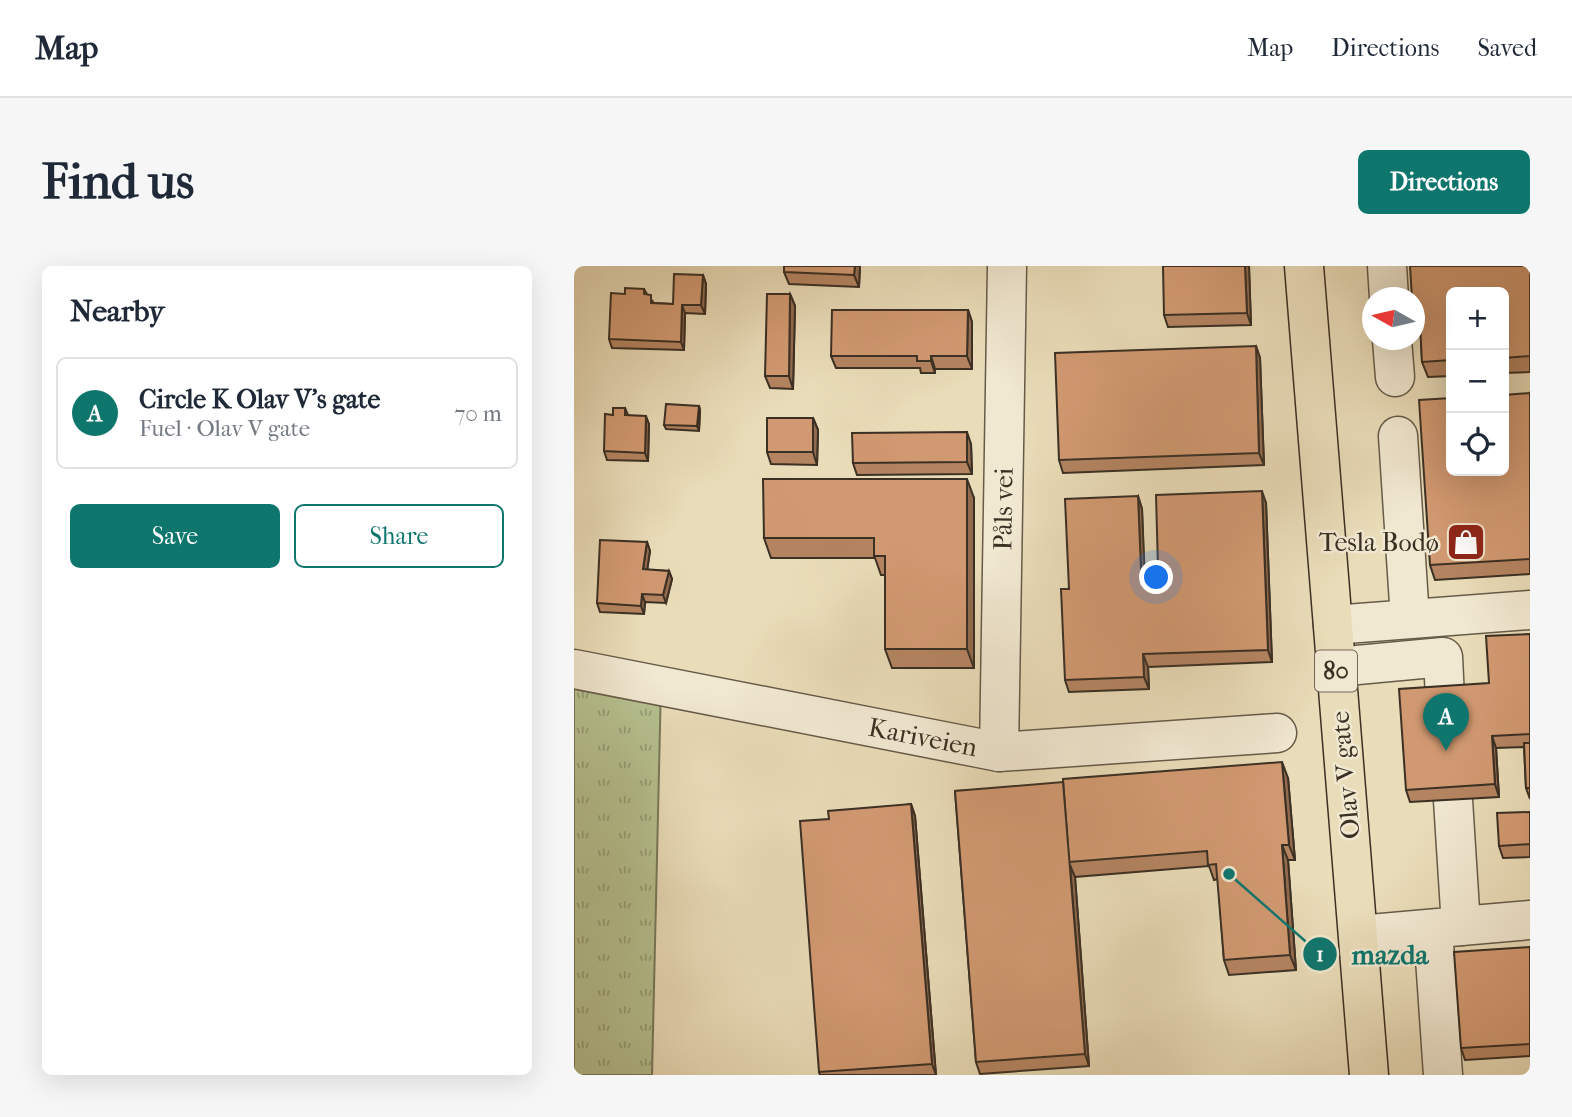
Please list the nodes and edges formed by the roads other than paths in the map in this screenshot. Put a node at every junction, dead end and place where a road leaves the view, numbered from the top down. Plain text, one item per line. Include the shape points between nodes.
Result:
1 (1007, 266) edge
2 (1304, 266) edge
3 (1387, 266) edge
4 (1388, 287) edge
5 (1393, 350) edge
6 (1395, 377) dead end
7 (1398, 436) dead end
8 (1530, 610) edge
9 (1410, 619) junction
10 (1333, 625) junction
11 (1336, 667) junction
12 (574, 669) edge
13 (1446, 698) edge
14 (1278, 733) dead end
15 (999, 752) junction
16 (1452, 800) edge
17 (1530, 920) edge
18 (1447, 927) junction
19 (1359, 935) junction
20 (1369, 1075) edge
21 (1443, 1075) edge

1 - 15 street, Påls vei
2 - 10 highway, Olav V gate / 80
3 - 4 street
5 - 6 street
7 - 9 street
8 - 9 street
9 - 10 street
10 - 11 highway, Olav V gate / 80
11 - 13 street via 1443,657
11 - 19 highway, Olav V gate / 80
12 - 15 street, Kariveien
14 - 15 street, Kariveien
16 - 18 street
17 - 18 street
18 - 19 street
18 - 21 street
19 - 20 highway, Olav V gate / 80

